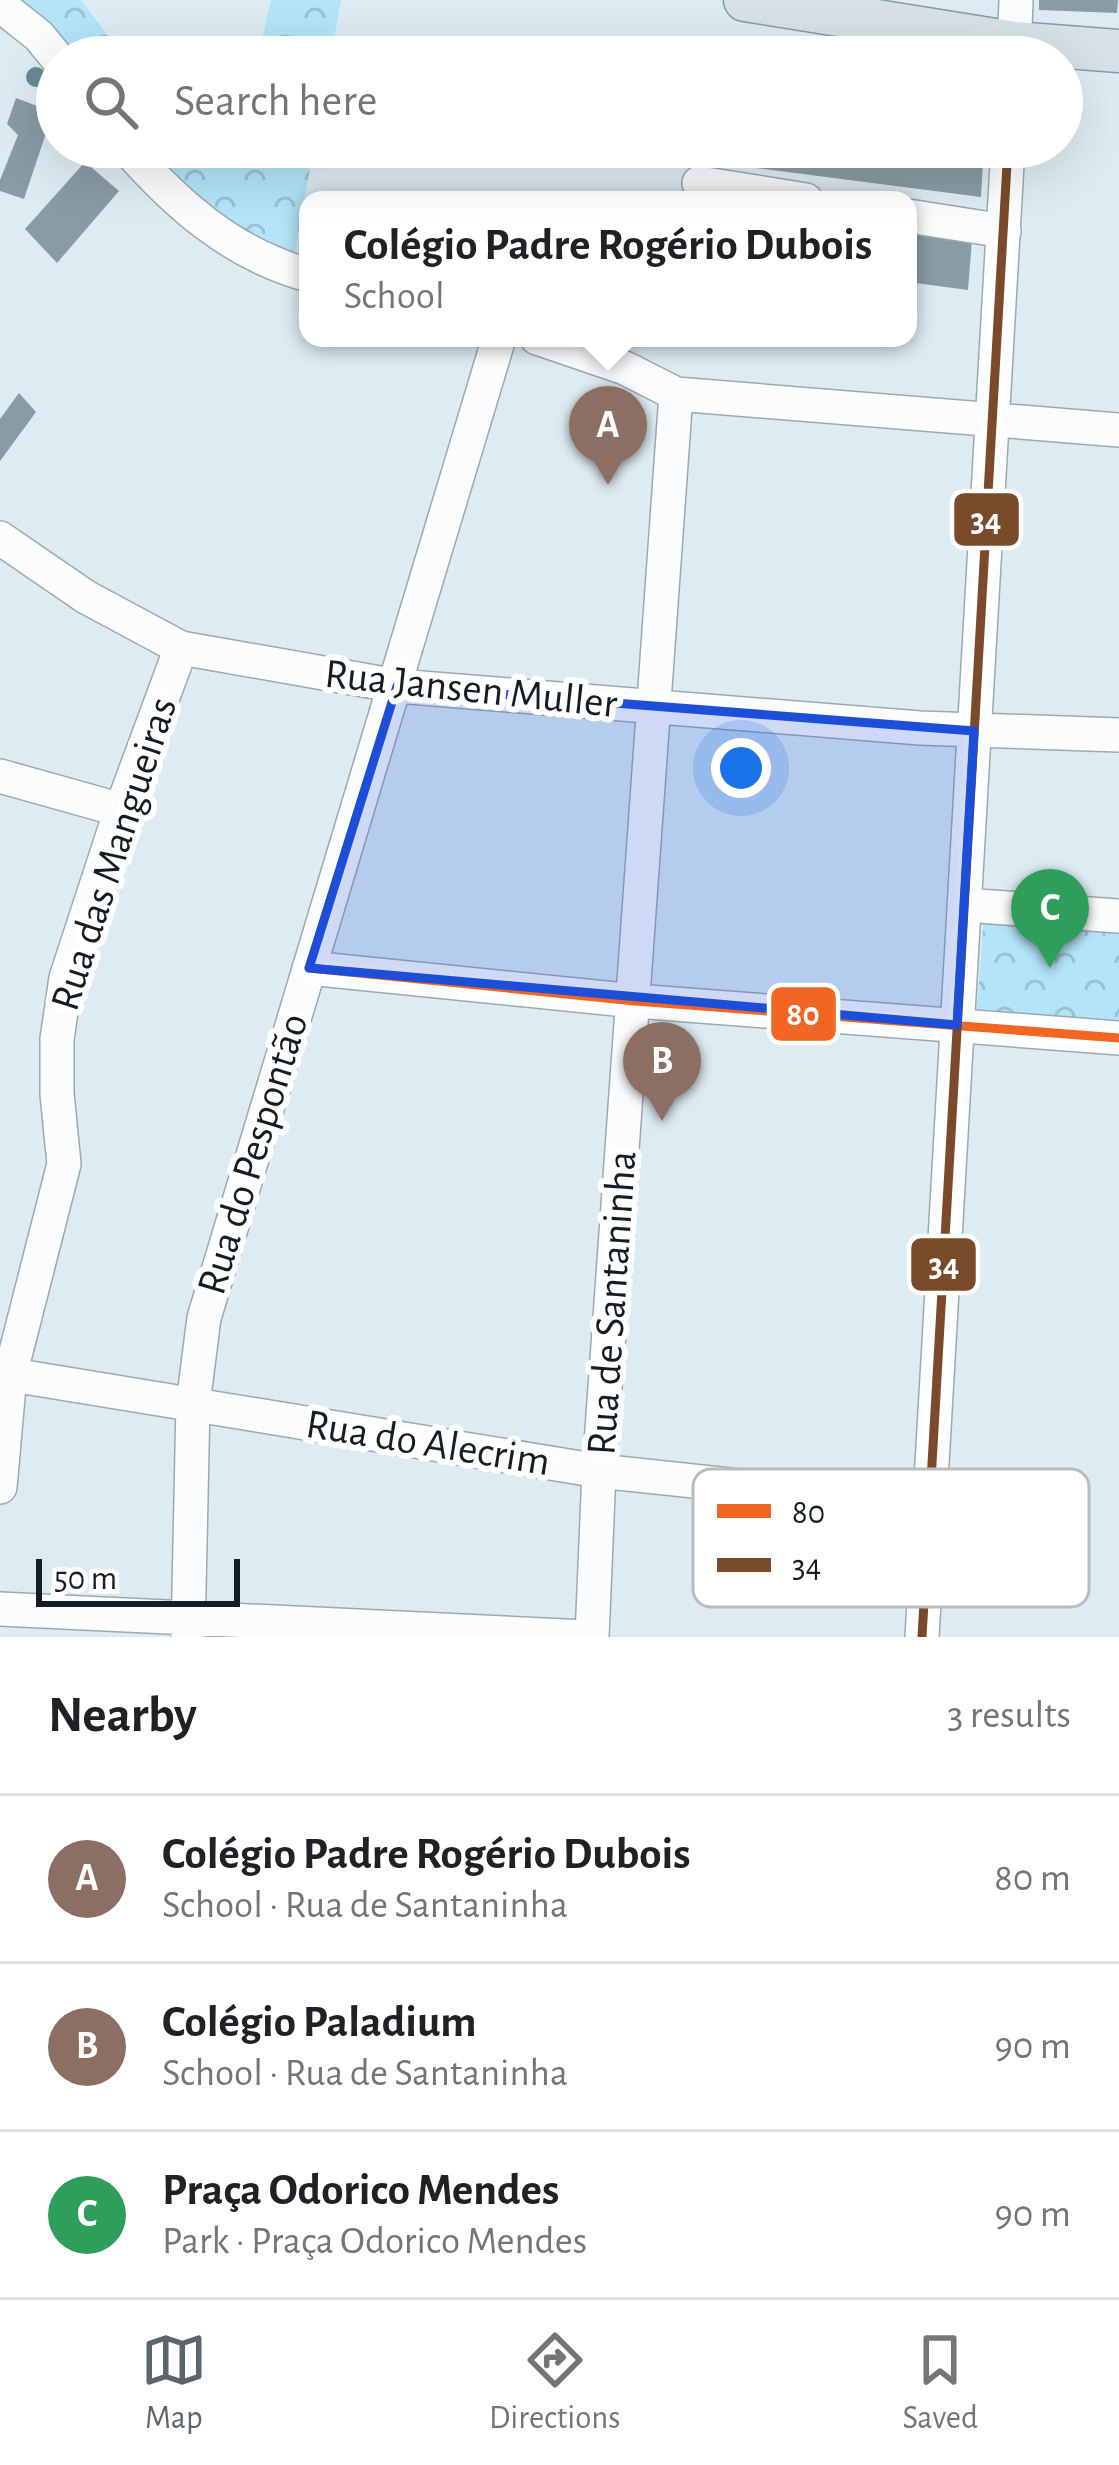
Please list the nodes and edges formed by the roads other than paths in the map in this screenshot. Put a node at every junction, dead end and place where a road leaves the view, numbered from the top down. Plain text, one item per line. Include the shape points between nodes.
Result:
1 (745, 0) edge
2 (1016, 0) edge
3 (0, 5) edge
4 (39, 36) edge
5 (939, 36) edge
6 (1015, 36) edge
7 (1083, 50) edge
8 (1119, 50) edge
9 (145, 168) edge
10 (1007, 168) edge
11 (699, 183) dead end
12 (749, 191) edge
13 (917, 217) edge
14 (1004, 231) junction
15 (299, 272) edge
16 (496, 347) edge
17 (563, 347) edge
18 (676, 394) junction
19 (992, 422) junction
20 (1119, 430) edge
21 (0, 538) edge
22 (181, 648) junction
23 (397, 686) junction
24 (655, 709) junction
25 (974, 731) junction
26 (1119, 735) edge
27 (0, 776) edge
28 (121, 810) junction
29 (964, 905) junction
30 (1119, 916) edge
31 (309, 968) junction
32 (635, 1001) junction
33 (958, 1025) junction
34 (1119, 1038) edge
35 (5, 1374) edge
36 (193, 1404) junction
37 (931, 1469) edge
38 (598, 1471) junction
39 (693, 1481) edge
40 (0, 1487) edge
41 (924, 1607) edge
42 (0, 1609) edge
43 (188, 1628) edge
44 (589, 1637) edge
45 (922, 1637) edge

1 - 5 main road
2 - 6 street
3 - 4 street
7 - 8 main road
9 - 15 street via 220,236
10 - 14 street
11 - 12 street
13 - 14 street
14 - 19 street
16 - 23 street, Rua do Pespontão
17 - 18 street
18 - 19 street
18 - 24 street, Rua de Santaninha
19 - 20 street
19 - 25 street
21 - 22 street, Rua Jansen Muller
22 - 23 street, Rua Jansen Muller
22 - 28 street, Rua das Mangueiras
23 - 24 street, Rua Jansen Muller
23 - 31 street, Rua do Pespontão
24 - 25 street, Rua Jansen Muller
24 - 32 street, Rua de Santaninha
25 - 26 street, Rua Jansen Muller
25 - 29 street
27 - 28 street
28 - 35 street, Rua das Mangueiras via 67,978 57,1057 64,1164
29 - 30 street
29 - 33 street
31 - 32 street
31 - 36 street, Rua do Pespontão via 204,1318
32 - 33 street
32 - 38 street, Rua de Santaninha
33 - 34 street
33 - 37 street
35 - 36 street, Rua do Alecrim
35 - 40 street, Rua das Mangueiras
36 - 38 street, Rua do Alecrim
36 - 43 street, Rua do Pespontão
38 - 39 street, Rua do Alecrim
38 - 44 street, Rua de Santaninha
41 - 45 street
42 - 43 street
43 - 44 street

